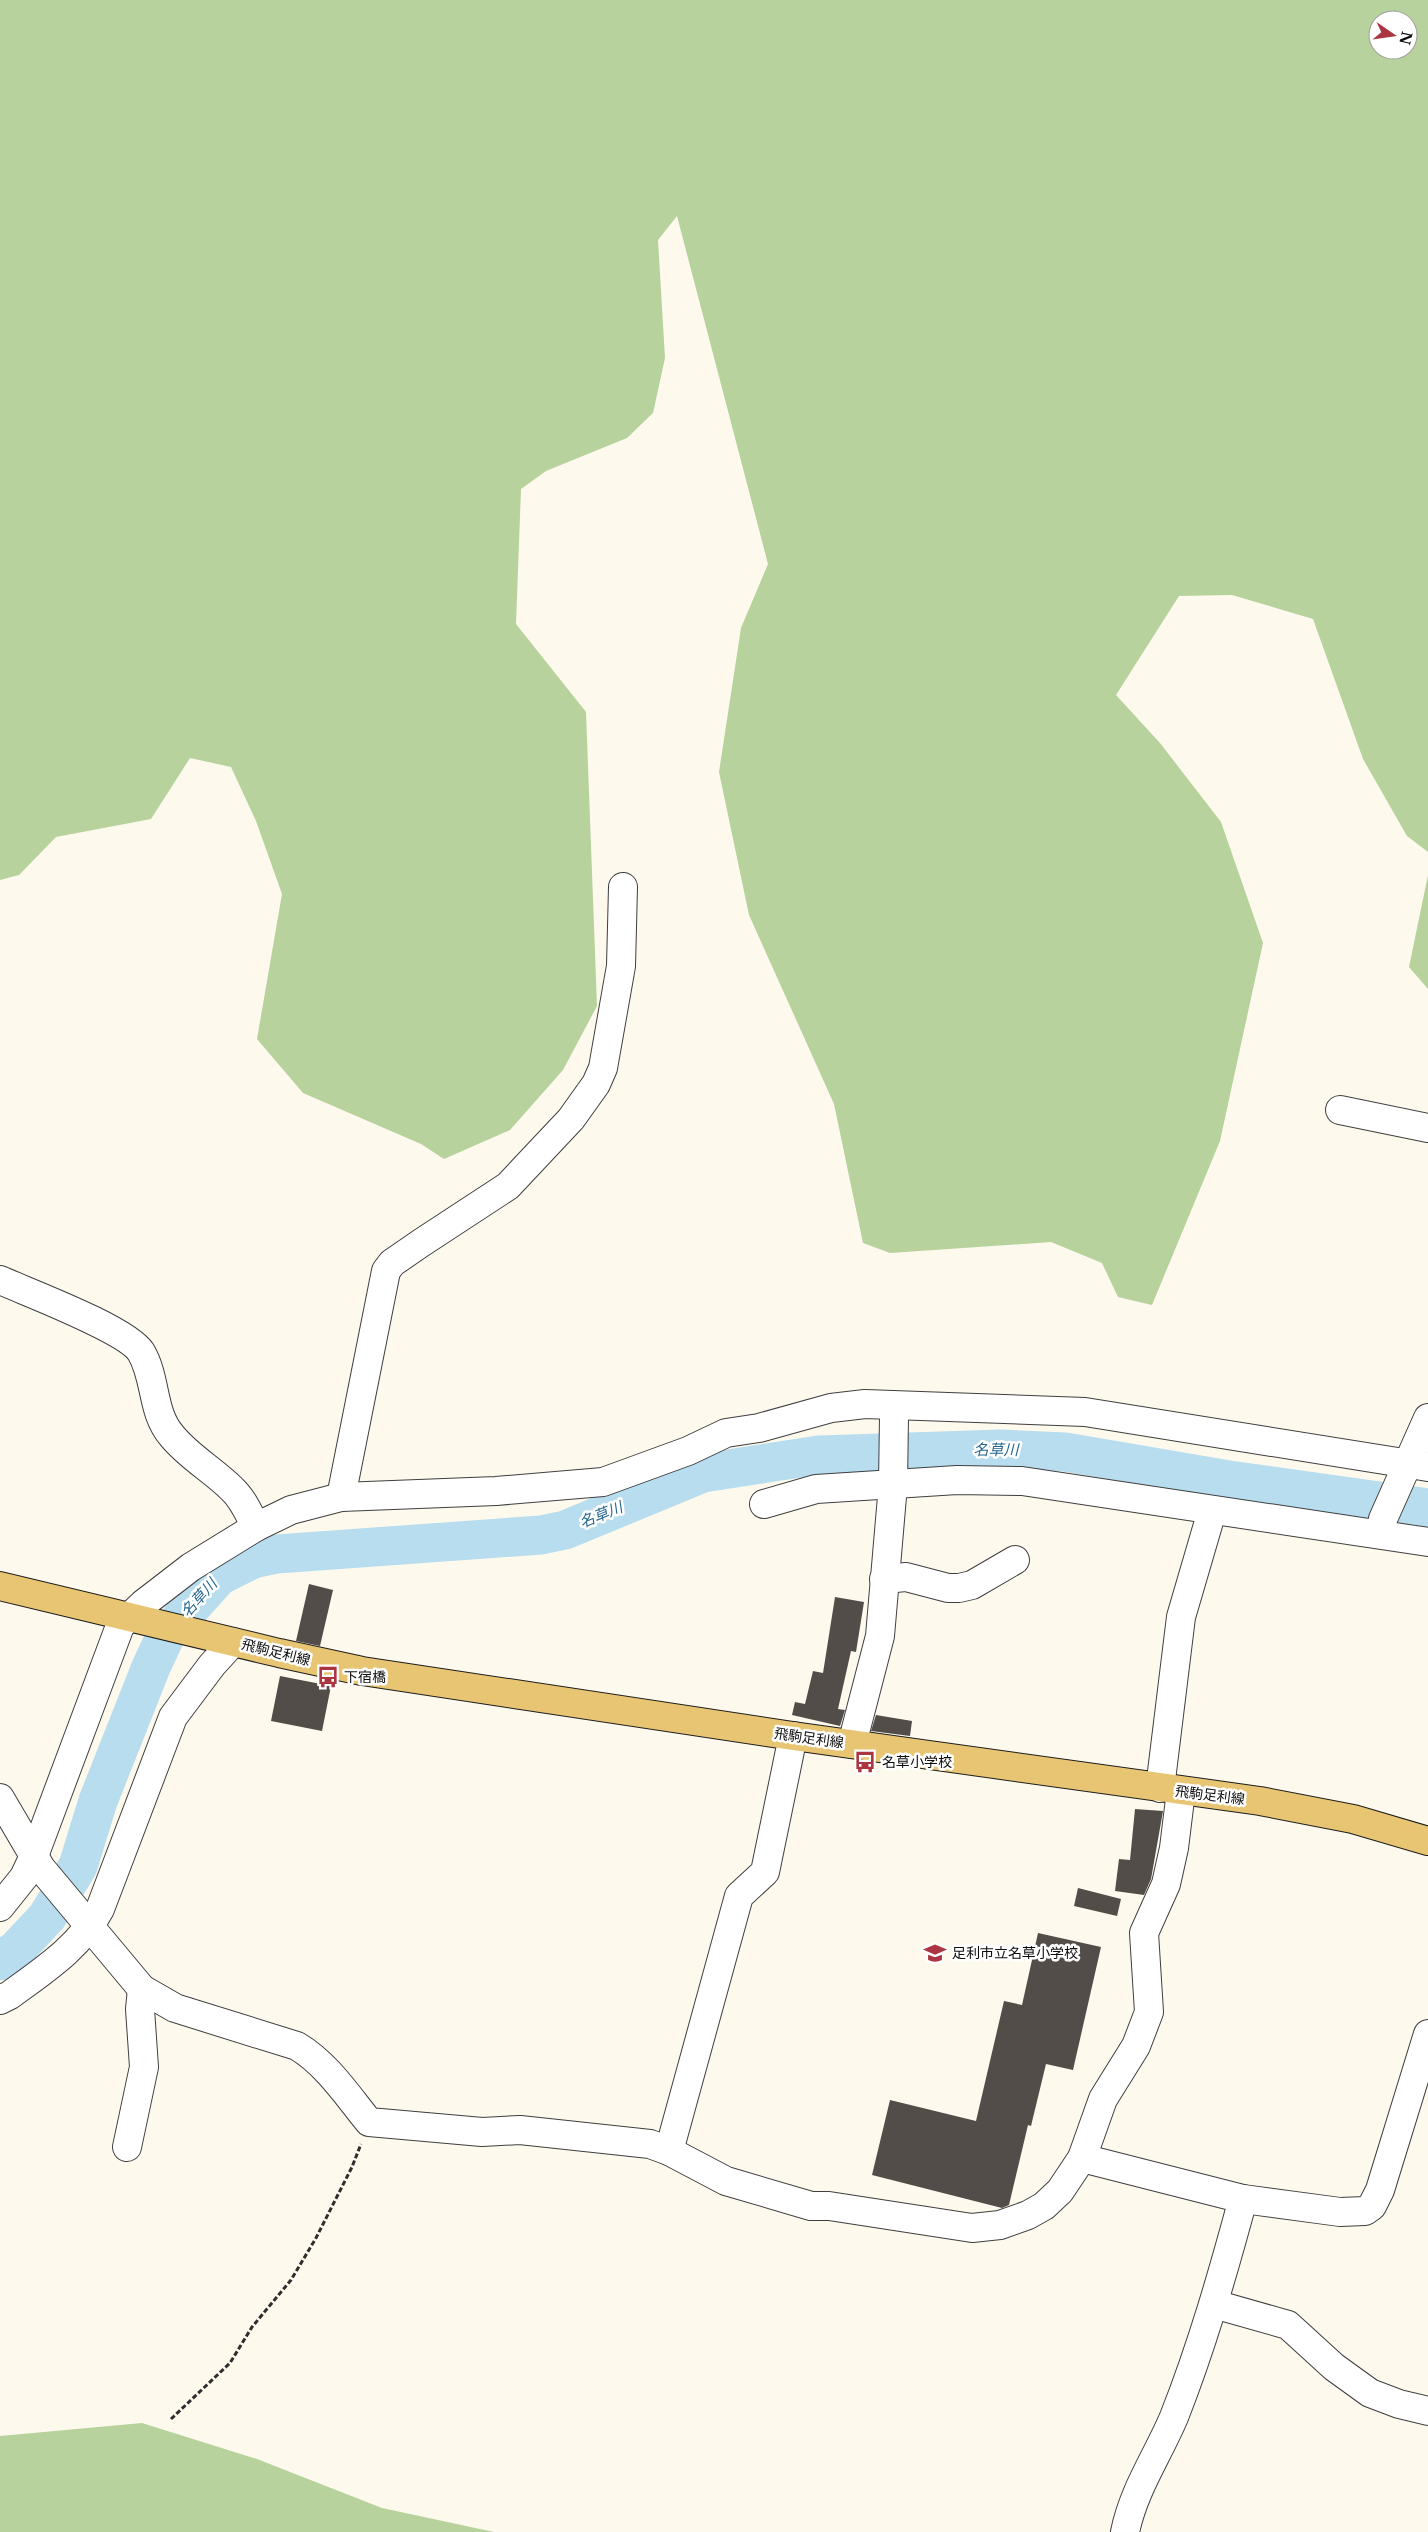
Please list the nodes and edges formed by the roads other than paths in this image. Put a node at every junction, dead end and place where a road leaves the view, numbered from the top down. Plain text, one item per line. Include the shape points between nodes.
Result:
1 (624, 887) dead end
2 (1340, 1110) dead end
3 (1428, 1128) edge
4 (0, 1280) edge
5 (893, 1410) junction
6 (1428, 1418) edge
7 (1413, 1469) edge
8 (893, 1479) junction
9 (341, 1497) junction
10 (764, 1504) dead end
11 (1212, 1510) junction
12 (256, 1527) junction
13 (1382, 1527) junction
14 (1428, 1542) edge
15 (1015, 1560) dead end
16 (884, 1579) junction
17 (0, 1586) edge
18 (136, 1618) junction
19 (227, 1640) junction
20 (793, 1736) junction
21 (852, 1744) junction
22 (1171, 1789) junction
23 (0, 1798) edge
24 (1428, 1841) edge
25 (37, 1862) junction
26 (0, 1907) edge
27 (85, 1919) junction
28 (142, 1989) junction
29 (0, 2000) edge
30 (1428, 2034) edge
31 (127, 2147) dead end
32 (669, 2150) junction
33 (1082, 2158) junction
34 (1243, 2199) junction
35 (1214, 2304) junction
36 (1428, 2411) edge
37 (1125, 2532) edge

1 - 9 street via 621,966 604,1068 572,1118 508,1186 392,1263 386,1271
2 - 3 street
4 - 12 street via 101,1325 127,1339 140,1351 161,1423 186,1451 233,1489
5 - 7 street via 1085,1412
5 - 8 street
5 - 9 street via 865,1404 831,1408 759,1428 726,1433 688,1451 602,1482 496,1491
6 - 7 street
7 - 13 street
8 - 10 street via 816,1489
8 - 11 street via 1022,1480
8 - 16 street
9 - 12 street via 291,1510
11 - 13 street
11 - 22 street via 1181,1617
12 - 18 street via 192,1567
13 - 14 street
15 - 16 street via 972,1585 959,1588 906,1577
16 - 21 street via 880,1636
17 - 18 main road
18 - 19 main road
18 - 25 street via 120,1626 113,1643
19 - 20 main road, 飛駒足利線 via 371,1672
19 - 27 street via 173,1717 100,1909
20 - 21 main road, 飛駒足利線
20 - 32 street via 765,1872 739,1896
21 - 22 main road, 飛駒足利線
22 - 24 main road, 飛駒足利線 via 1309,1810
22 - 33 street via 1174,1848 1166,1884 1144,1933 1149,2012 1136,2046 1103,2099
23 - 25 street
25 - 26 street
25 - 27 street
27 - 28 street
27 - 29 street via 70,1950
28 - 31 street via 140,2009 144,2067
28 - 32 street via 175,2008 297,2046 312,2055 369,2122 482,2132 520,2130 650,2144
30 - 34 street via 1380,2190 1372,2206 1365,2211 1340,2212
32 - 33 street via 726,2181 805,2204 972,2228 1000,2225 1044,2206 1060,2191
33 - 34 street
34 - 35 street
35 - 36 street via 1288,2325 1334,2367 1370,2393
35 - 37 street via 1174,2417 1135,2494

